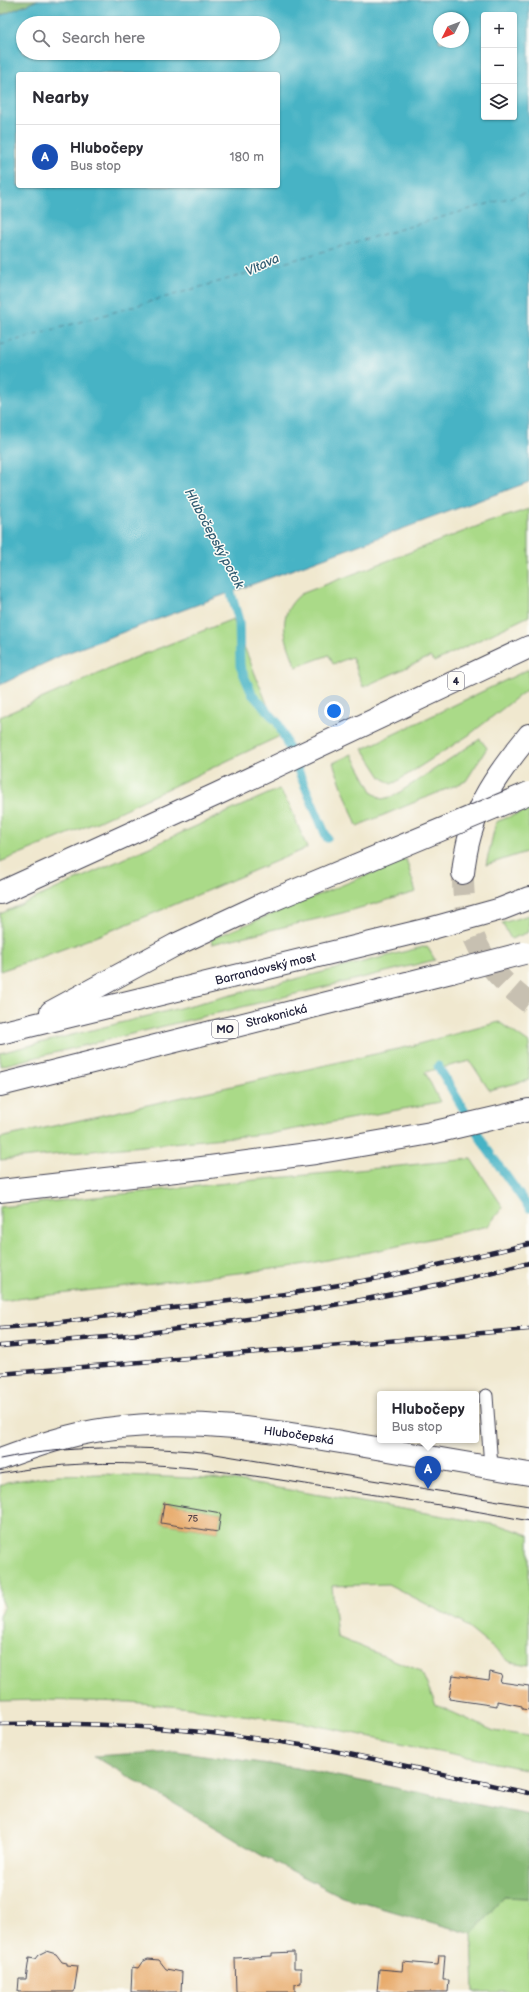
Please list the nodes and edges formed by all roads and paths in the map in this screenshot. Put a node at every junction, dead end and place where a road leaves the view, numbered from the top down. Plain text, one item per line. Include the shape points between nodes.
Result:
1 (529, 647) edge
2 (529, 735) edge
3 (529, 793) edge
4 (463, 873) tunnel mouth
5 (0, 893) edge
6 (529, 898) edge
7 (527, 952) edge
8 (26, 1026) junction
9 (0, 1033) edge
10 (0, 1085) edge
11 (529, 1110) edge
12 (0, 1191) edge
13 (486, 1396) dead end
14 (0, 1458) edge
15 (491, 1467) junction
16 (529, 1474) edge

1 - 5 main road, 4
2 - 4 main road via 488,789 468,836
3 - 8 main road, bridge via 263,904 175,945
6 - 8 main road, Barrandovský most via 501,909 429,929
7 - 10 main road, Strakonická / MO, bridge
8 - 9 main road, Barrandovský most
11 - 12 main road via 431,1133 315,1153
13 - 15 lane
14 - 15 main road, Hlubočepská via 68,1437 107,1429 206,1424 277,1431
15 - 16 main road, Hlubočepská

